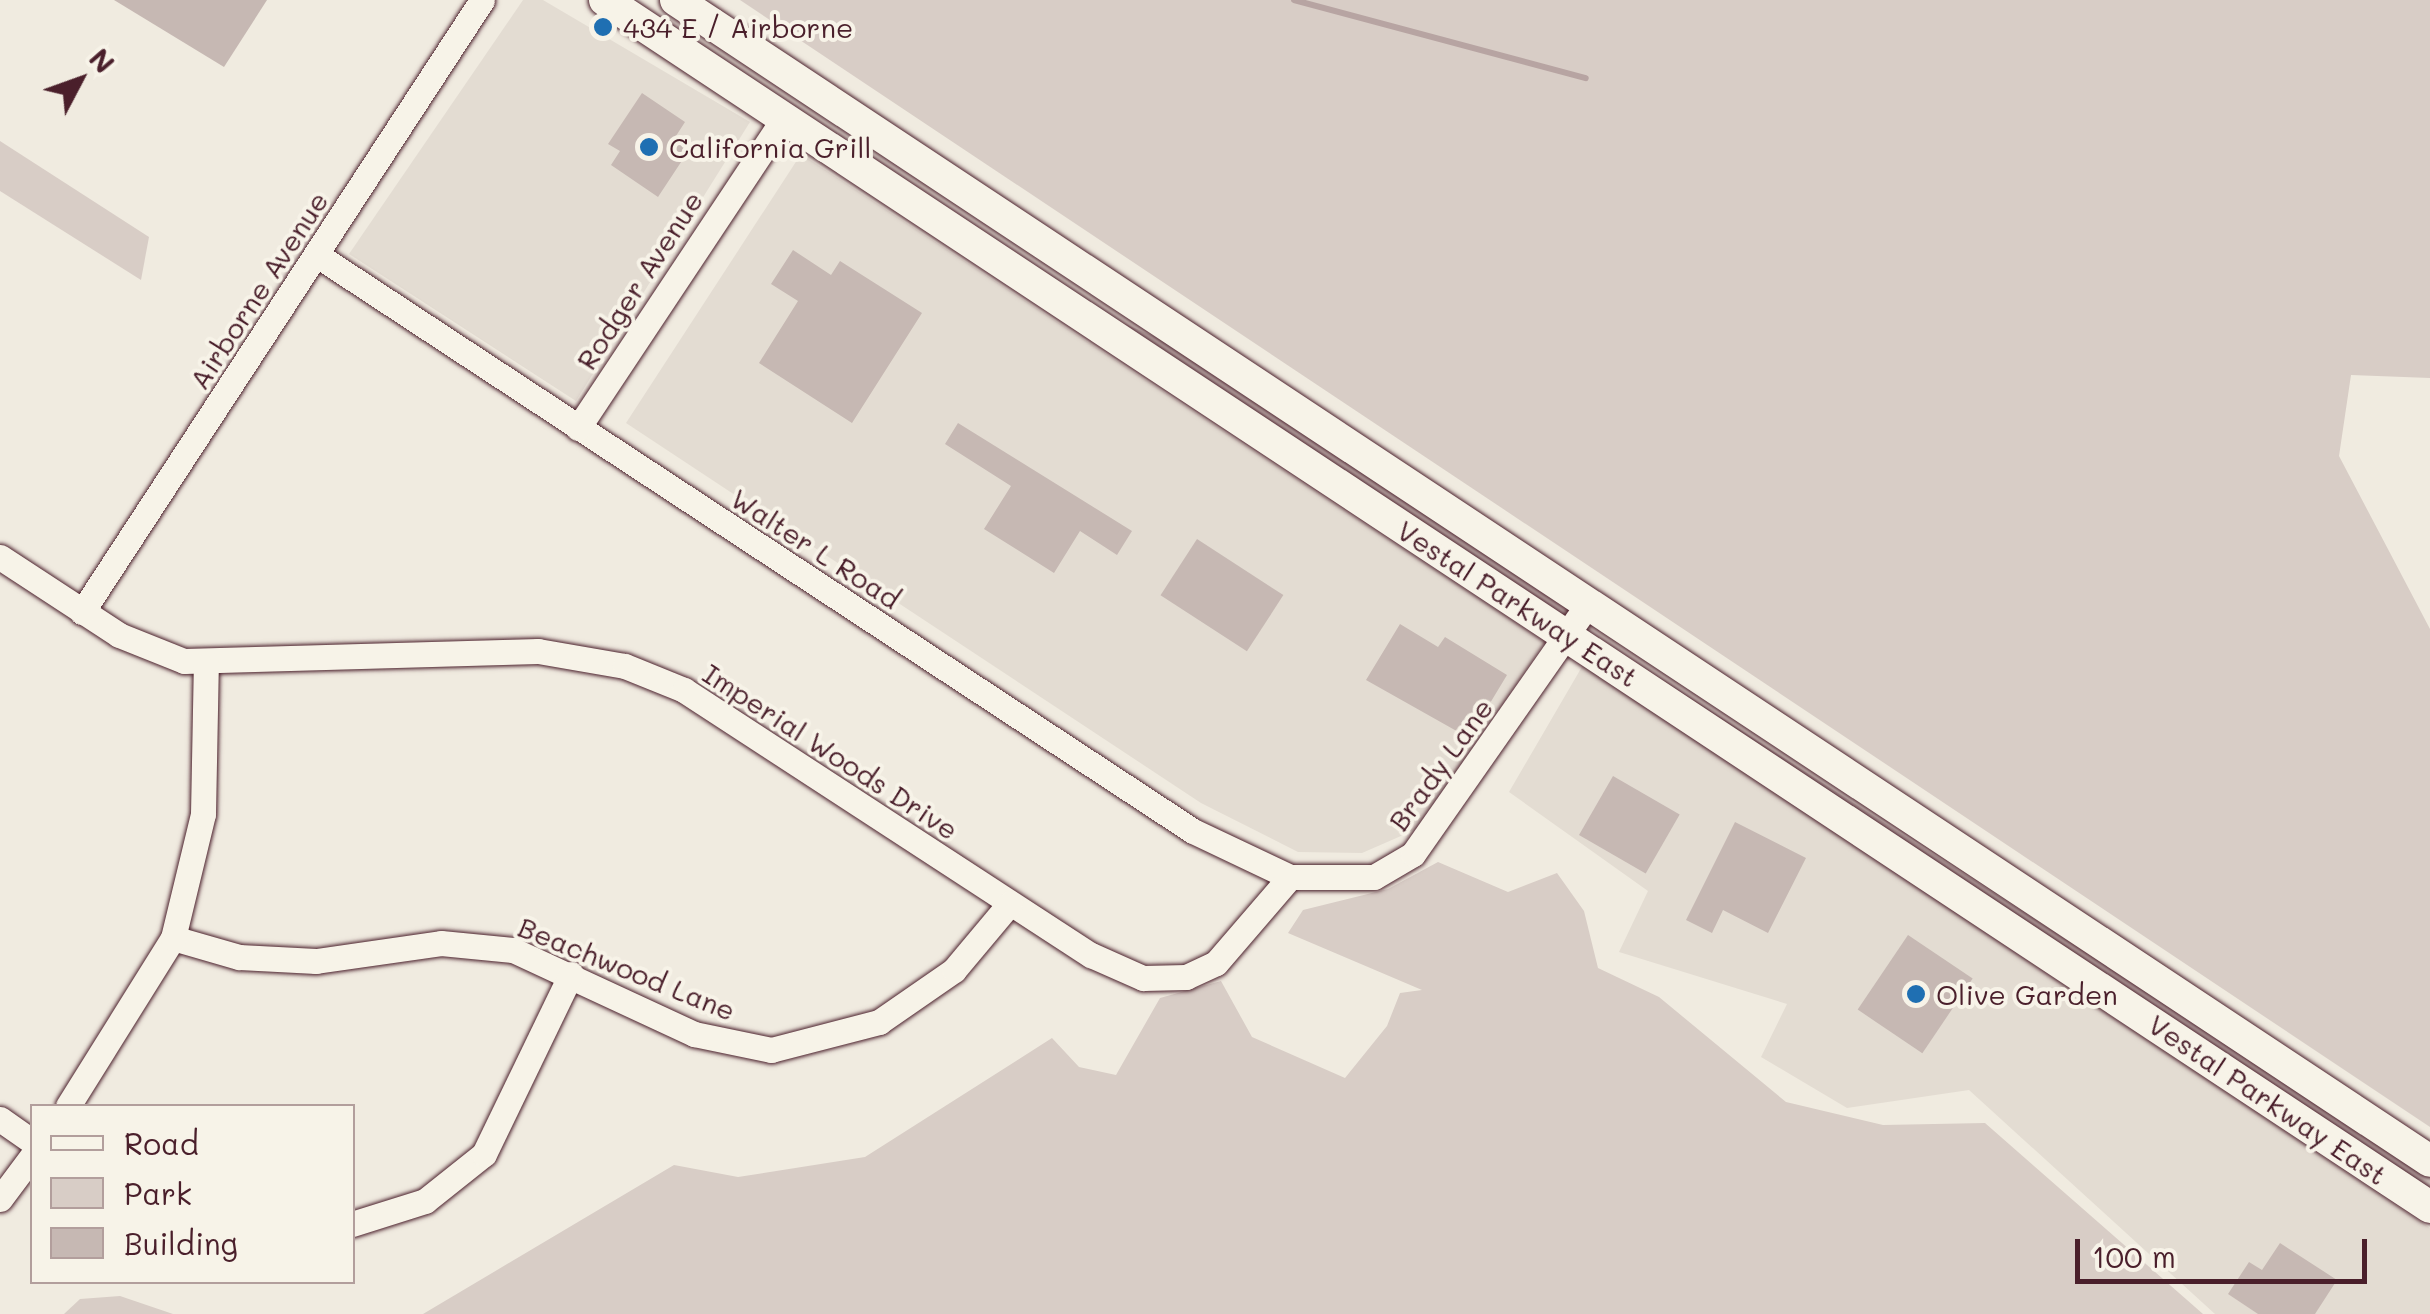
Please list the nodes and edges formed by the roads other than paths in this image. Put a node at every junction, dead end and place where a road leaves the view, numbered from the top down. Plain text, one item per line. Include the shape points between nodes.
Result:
1 (482, 0) edge
2 (605, 0) edge
3 (676, 0) edge
4 (786, 117) junction
5 (318, 255) junction
6 (578, 428) junction
7 (0, 557) edge
8 (1589, 602) junction
9 (82, 612) junction
10 (1566, 636) junction
11 (206, 663) junction
12 (1290, 877) junction
13 (1010, 903) junction
14 (173, 938) junction
15 (571, 974) junction
16 (69, 1104) edge
17 (0, 1118) edge
18 (30, 1140) edge
19 (30, 1159) edge
20 (2430, 1161) edge
21 (0, 1200) edge
22 (2430, 1207) edge
23 (355, 1223) edge

1 - 5 street, Airborne Avenue
2 - 4 main road, Vestal Parkway East
3 - 8 main road, Vestal Parkway East
4 - 6 street, Rodger Avenue
4 - 10 main road, Vestal Parkway East
5 - 6 street, Walter L Road
5 - 9 street, Airborne Avenue
6 - 12 street, Walter L Road via 1193,831
7 - 9 street, Imperial Woods Drive
8 - 10 street, Brady Lane
8 - 20 main road, Vestal Parkway East
9 - 11 street, Imperial Woods Drive via 152,651
10 - 12 street, Brady Lane via 1412,854 1374,877
10 - 22 main road, Vestal Parkway East
11 - 13 street, Imperial Woods Drive via 538,650 624,666 684,690
11 - 14 street via 203,814
12 - 13 street, Imperial Woods Drive via 1216,963 1164,979 1091,955
13 - 15 street, Beachwood Lane via 929,992 879,1022 801,1048 694,1034
14 - 15 street, Beachwood Lane via 239,956 316,961 488,945
14 - 16 street
15 - 23 street via 484,1154 425,1201
17 - 18 street
19 - 21 street

